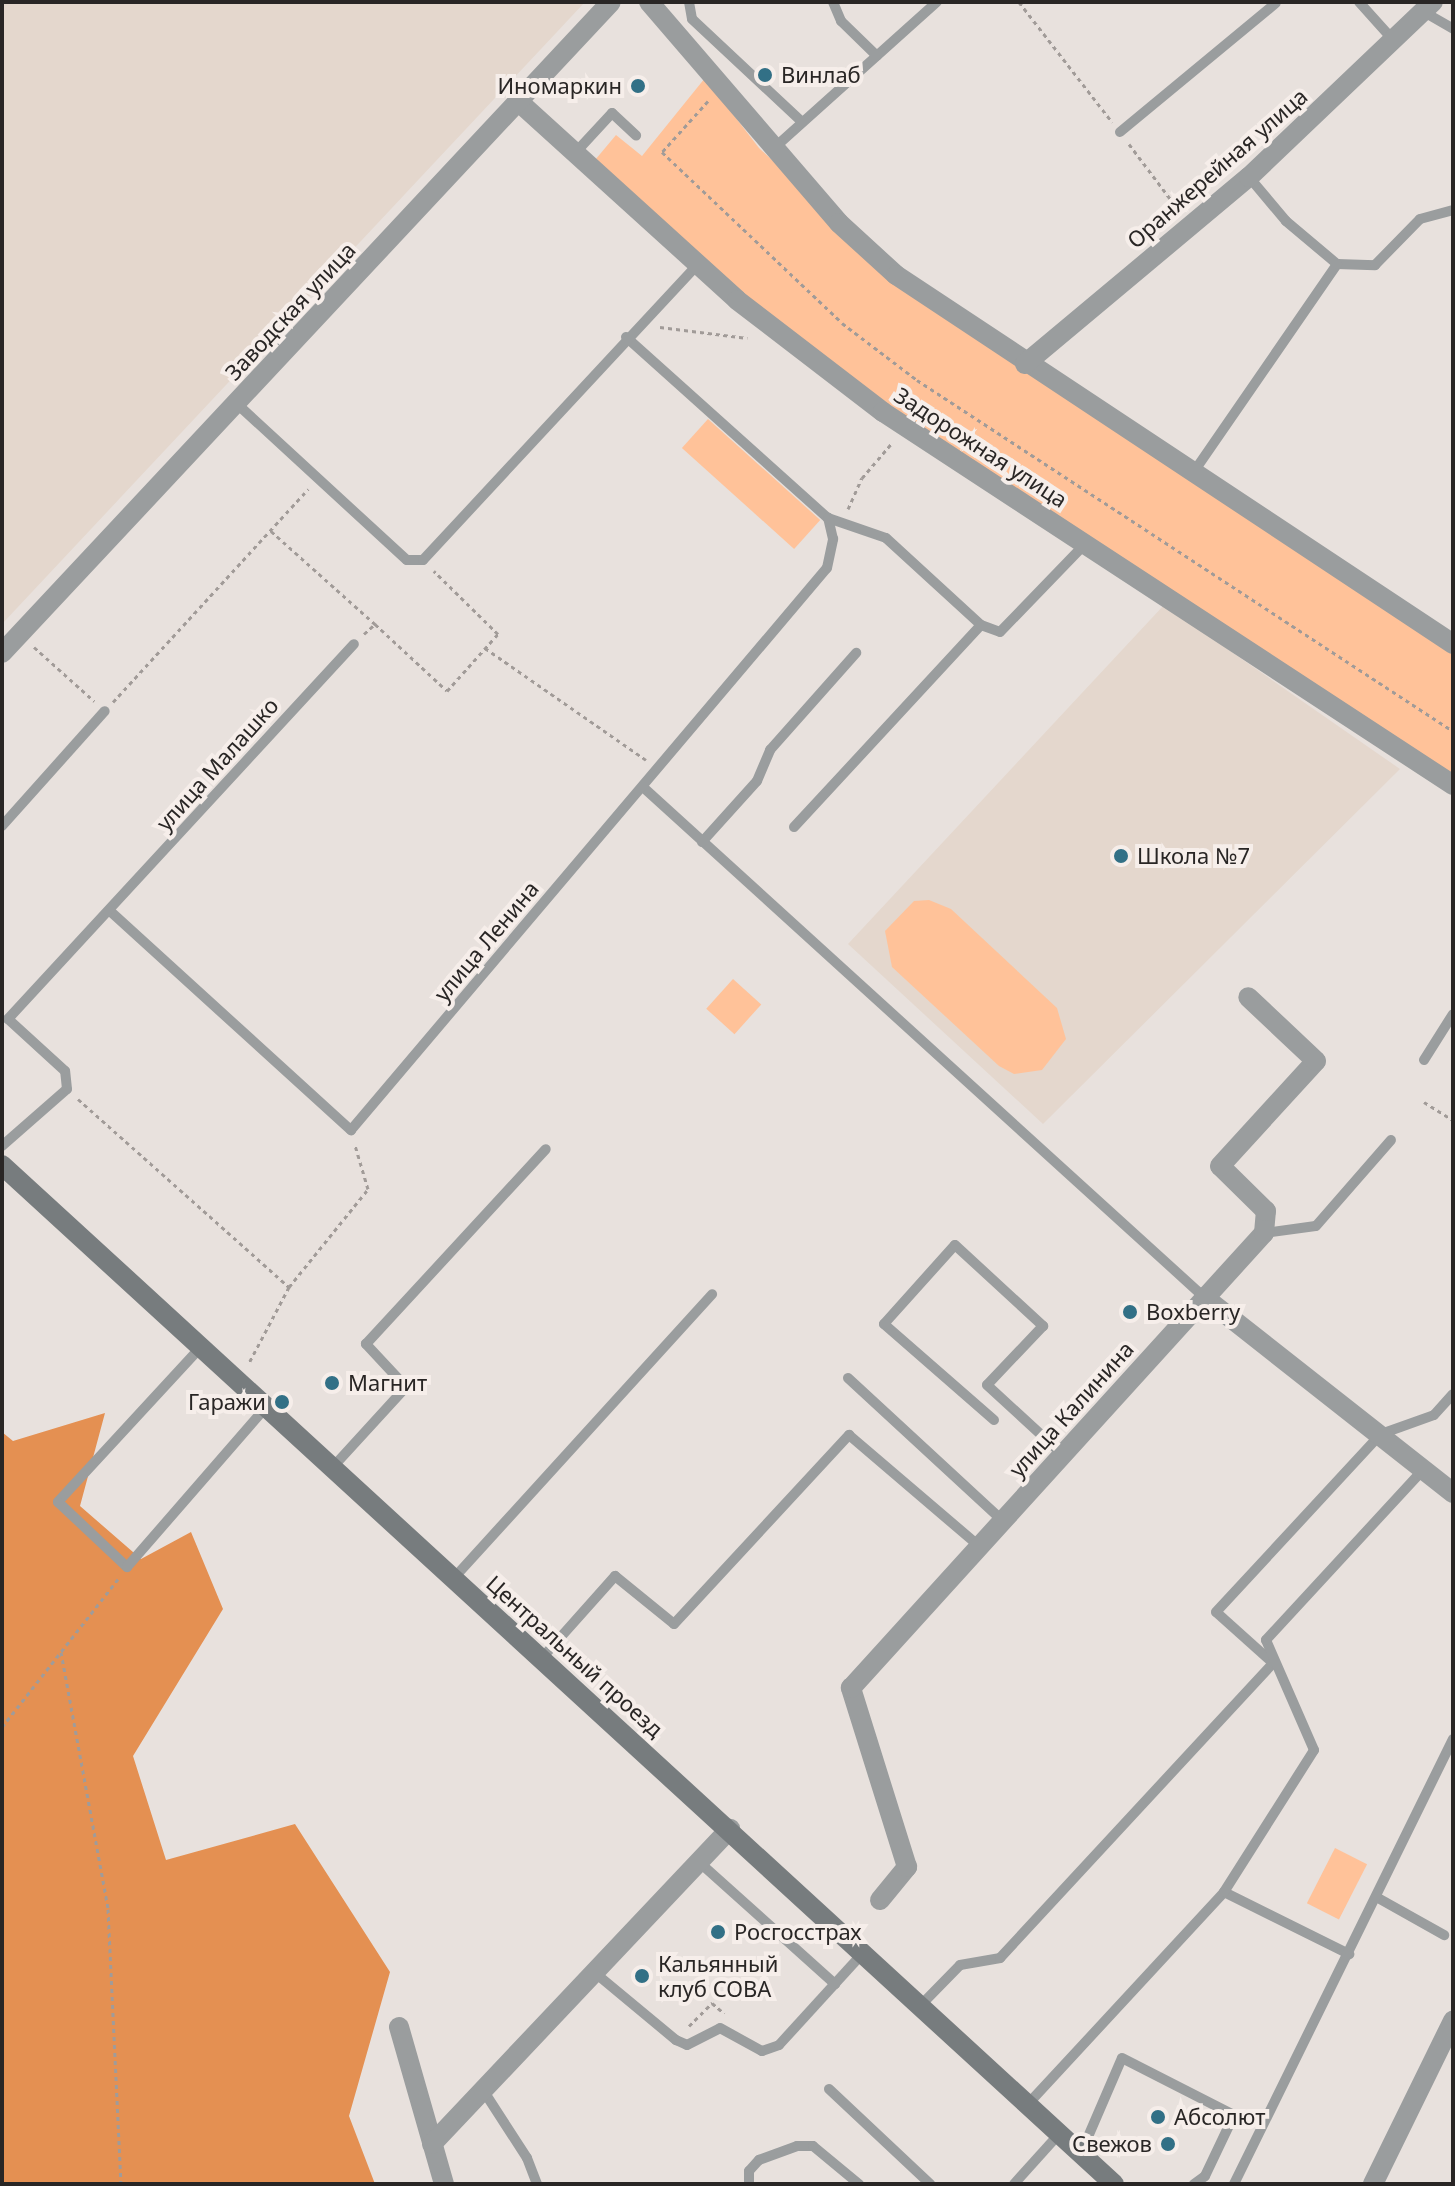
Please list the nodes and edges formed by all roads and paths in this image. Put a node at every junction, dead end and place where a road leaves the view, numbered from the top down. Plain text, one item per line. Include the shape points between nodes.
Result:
1 (611, 2) edge
2 (649, 2) edge
3 (689, 2) edge
4 (833, 2) edge
5 (937, 2) edge
6 (1019, 2) edge
7 (1359, 2) edge
8 (1276, 3) edge
9 (1428, 7) edge
10 (1453, 29) edge
11 (1394, 41) junction
12 (877, 56) junction
13 (721, 86) junction
14 (519, 102) junction
15 (802, 122) junction
16 (1120, 132) junction
17 (636, 135) dead end
18 (773, 149) junction
19 (576, 152) junction
20 (1249, 177) junction
21 (1453, 210) edge
22 (1190, 225) junction
23 (698, 264) junction
24 (1337, 264) junction
25 (640, 324) junction
26 (626, 337) junction
27 (747, 338) dead end
28 (1025, 364) junction
29 (236, 403) junction
30 (907, 425) junction
31 (1193, 474) junction
32 (317, 478) junction
33 (828, 518) junction
34 (843, 520) junction
35 (271, 531) junction
36 (1085, 544) junction
37 (423, 560) junction
38 (375, 624) junction
39 (981, 625) junction
40 (20, 633) junction
41 (1450, 636) edge
42 (354, 644) joint
43 (485, 648) junction
44 (2, 653) edge
45 (856, 653) dead end
46 (105, 711) junction
47 (1453, 731) edge
48 (660, 770) junction
49 (1453, 785) edge
50 (644, 788) junction
51 (2, 826) edge
52 (794, 827) dead end
53 (702, 842) junction
54 (110, 911) junction
55 (1248, 997) dead end
56 (5, 1016) edge
57 (1451, 1019) edge
58 (1424, 1060) dead end
59 (67, 1089) junction
60 (1424, 1102) dead end
61 (1453, 1120) edge
62 (351, 1130) junction
63 (1391, 1140) dead end
64 (2, 1146) edge
65 (546, 1149) dead end
66 (2, 1165) edge
67 (1264, 1233) junction
68 (289, 1287) junction
69 (712, 1294) dead end
70 (1204, 1297) junction
71 (199, 1349) junction
72 (848, 1378) dead end
73 (240, 1385) junction
74 (1453, 1394) edge
75 (265, 1408) junction
76 (994, 1420) dead end
77 (1381, 1434) junction
78 (1062, 1454) junction
79 (332, 1468) junction
80 (1424, 1469) junction
81 (1453, 1493) edge
82 (1002, 1520) junction
83 (979, 1546) junction
84 (127, 1567) junction
85 (453, 1579) junction
86 (61, 1652) junction
87 (542, 1658) junction
88 (1273, 1663) junction
89 (2, 1727) edge
90 (1453, 1739) edge
91 (730, 1829) junction
92 (699, 1862) junction
93 (1224, 1892) junction
94 (1378, 1898) junction
95 (880, 1900) dead end
96 (1444, 1935) dead end
97 (863, 1953) junction
98 (1349, 1954) junction
99 (594, 1972) junction
100 (835, 1984) junction
101 (921, 2005) junction
102 (1453, 2021) edge
103 (736, 2022) dead end
104 (399, 2027) dead end
105 (681, 2029) dead end
106 (829, 2089) dead end
107 (483, 2090) junction
108 (1028, 2104) junction
109 (1060, 2133) junction
110 (432, 2144) junction
111 (1081, 2153) junction
112 (121, 2184) edge
113 (444, 2184) edge
114 (537, 2184) edge
115 (749, 2184) edge
116 (859, 2184) edge
117 (930, 2184) edge
118 (1014, 2184) edge
119 (1114, 2184) edge
120 (1194, 2184) edge
121 (1234, 2184) edge
122 (1373, 2184) edge

1 - 14 street, Заводская улица
2 - 13 street
3 - 15 lane via 692,19
4 - 12 lane via 841,21
5 - 12 lane
6 - 16 path
7 - 11 lane
8 - 16 lane
9 - 10 lane
9 - 11 street, Оранжерейная улица
11 - 20 street, Оранжерейная улица
12 - 15 lane
13 - 18 street
13 - 47 path via 662,152 842,323 917,380
14 - 19 street, Задорожная улица
14 - 29 street, Заводская улица
15 - 18 lane
16 - 22 path
17 - 19 lane via 612,113
18 - 28 street via 839,223 896,275
19 - 23 street, Задорожная улица
20 - 22 street, Оранжерейная улица
20 - 24 lane via 1286,221
21 - 24 lane via 1420,219 1375,265
22 - 28 street, Оранжерейная улица
23 - 25 lane
23 - 30 street, Задорожная улица via 737,300
24 - 31 lane
25 - 26 lane
25 - 27 path
26 - 33 lane
26 - 37 lane
28 - 31 street
29 - 32 lane
29 - 40 street, Заводская улица
30 - 34 path via 862,478
30 - 36 street, Задорожная улица
31 - 41 street
32 - 35 path
32 - 37 lane via 407,560
33 - 34 lane
33 - 48 lane, улица Ленина via 833,539 827,568
34 - 39 lane via 886,538
35 - 38 path
35 - 46 path
36 - 39 lane via 1000,632
36 - 49 street, Задорожная улица
37 - 43 path via 498,634
38 - 42 path
38 - 43 path via 447,691
39 - 52 lane
40 - 44 street, Заводская улица
40 - 46 path
42 - 54 lane, улица Малашко
43 - 48 path
45 - 53 lane via 770,750 757,781
46 - 51 lane
48 - 50 lane, улица Ленина
50 - 53 lane
50 - 62 lane, улица Ленина
53 - 70 lane
54 - 56 lane, улица Малашко
54 - 62 lane
55 - 67 street via 1316,1061 1220,1166 1266,1211
56 - 59 lane via 65,1071
57 - 58 lane
59 - 64 lane
59 - 68 path
60 - 61 path
62 - 68 path via 368,1189
63 - 67 lane via 1316,1226
65 - 79 lane via 366,1344 406,1387
66 - 71 main road, Центральный проезд
67 - 70 street, улица Калинина
68 - 73 path
69 - 85 lane
70 - 77 street
70 - 78 street, улица Калинина
71 - 73 main road, Центральный проезд
71 - 84 lane via 58,1502
72 - 82 lane
73 - 75 main road, Центральный проезд
74 - 77 lane via 1434,1415
75 - 79 main road, Центральный проезд
75 - 84 lane
76 - 78 lane via 884,1324 955,1245 1043,1326 987,1385
77 - 80 street
77 - 88 lane via 1216,1612
78 - 82 street, улица Калинина
79 - 85 main road, Центральный проезд
80 - 81 street
80 - 88 lane via 1266,1640
82 - 83 street, улица Калинина
83 - 87 lane via 849,1435 674,1624 615,1576
83 - 95 street, улица Калинина via 851,1688 907,1867
84 - 86 path
85 - 87 main road, Центральный проезд
86 - 89 path
86 - 112 path via 108,1909
87 - 91 main road, Центральный проезд
88 - 93 lane via 1314,1750
88 - 101 lane via 1000,1958 960,1965
90 - 94 lane
91 - 92 street
91 - 97 main road, Центральный проезд
92 - 99 street
92 - 100 lane
93 - 98 lane
93 - 108 lane
94 - 96 lane
94 - 98 lane
97 - 100 lane
97 - 101 main road, Центральный проезд
98 - 121 lane
99 - 100 lane via 676,2040 687,2045 720,2028 762,2051 779,2045
99 - 107 street
101 - 108 main road, Центральный проезд
102 - 122 street
103 - 105 path via 712,2003
104 - 110 street
106 - 117 lane
107 - 110 street
107 - 114 lane via 527,2158
108 - 109 main road, Центральный проезд
109 - 111 main road, Центральный проезд
109 - 118 lane
110 - 113 street
111 - 119 main road, Центральный проезд
111 - 120 lane via 1122,2058 1234,2115 1205,2176
115 - 116 lane via 749,2171 759,2160 797,2146 813,2146

